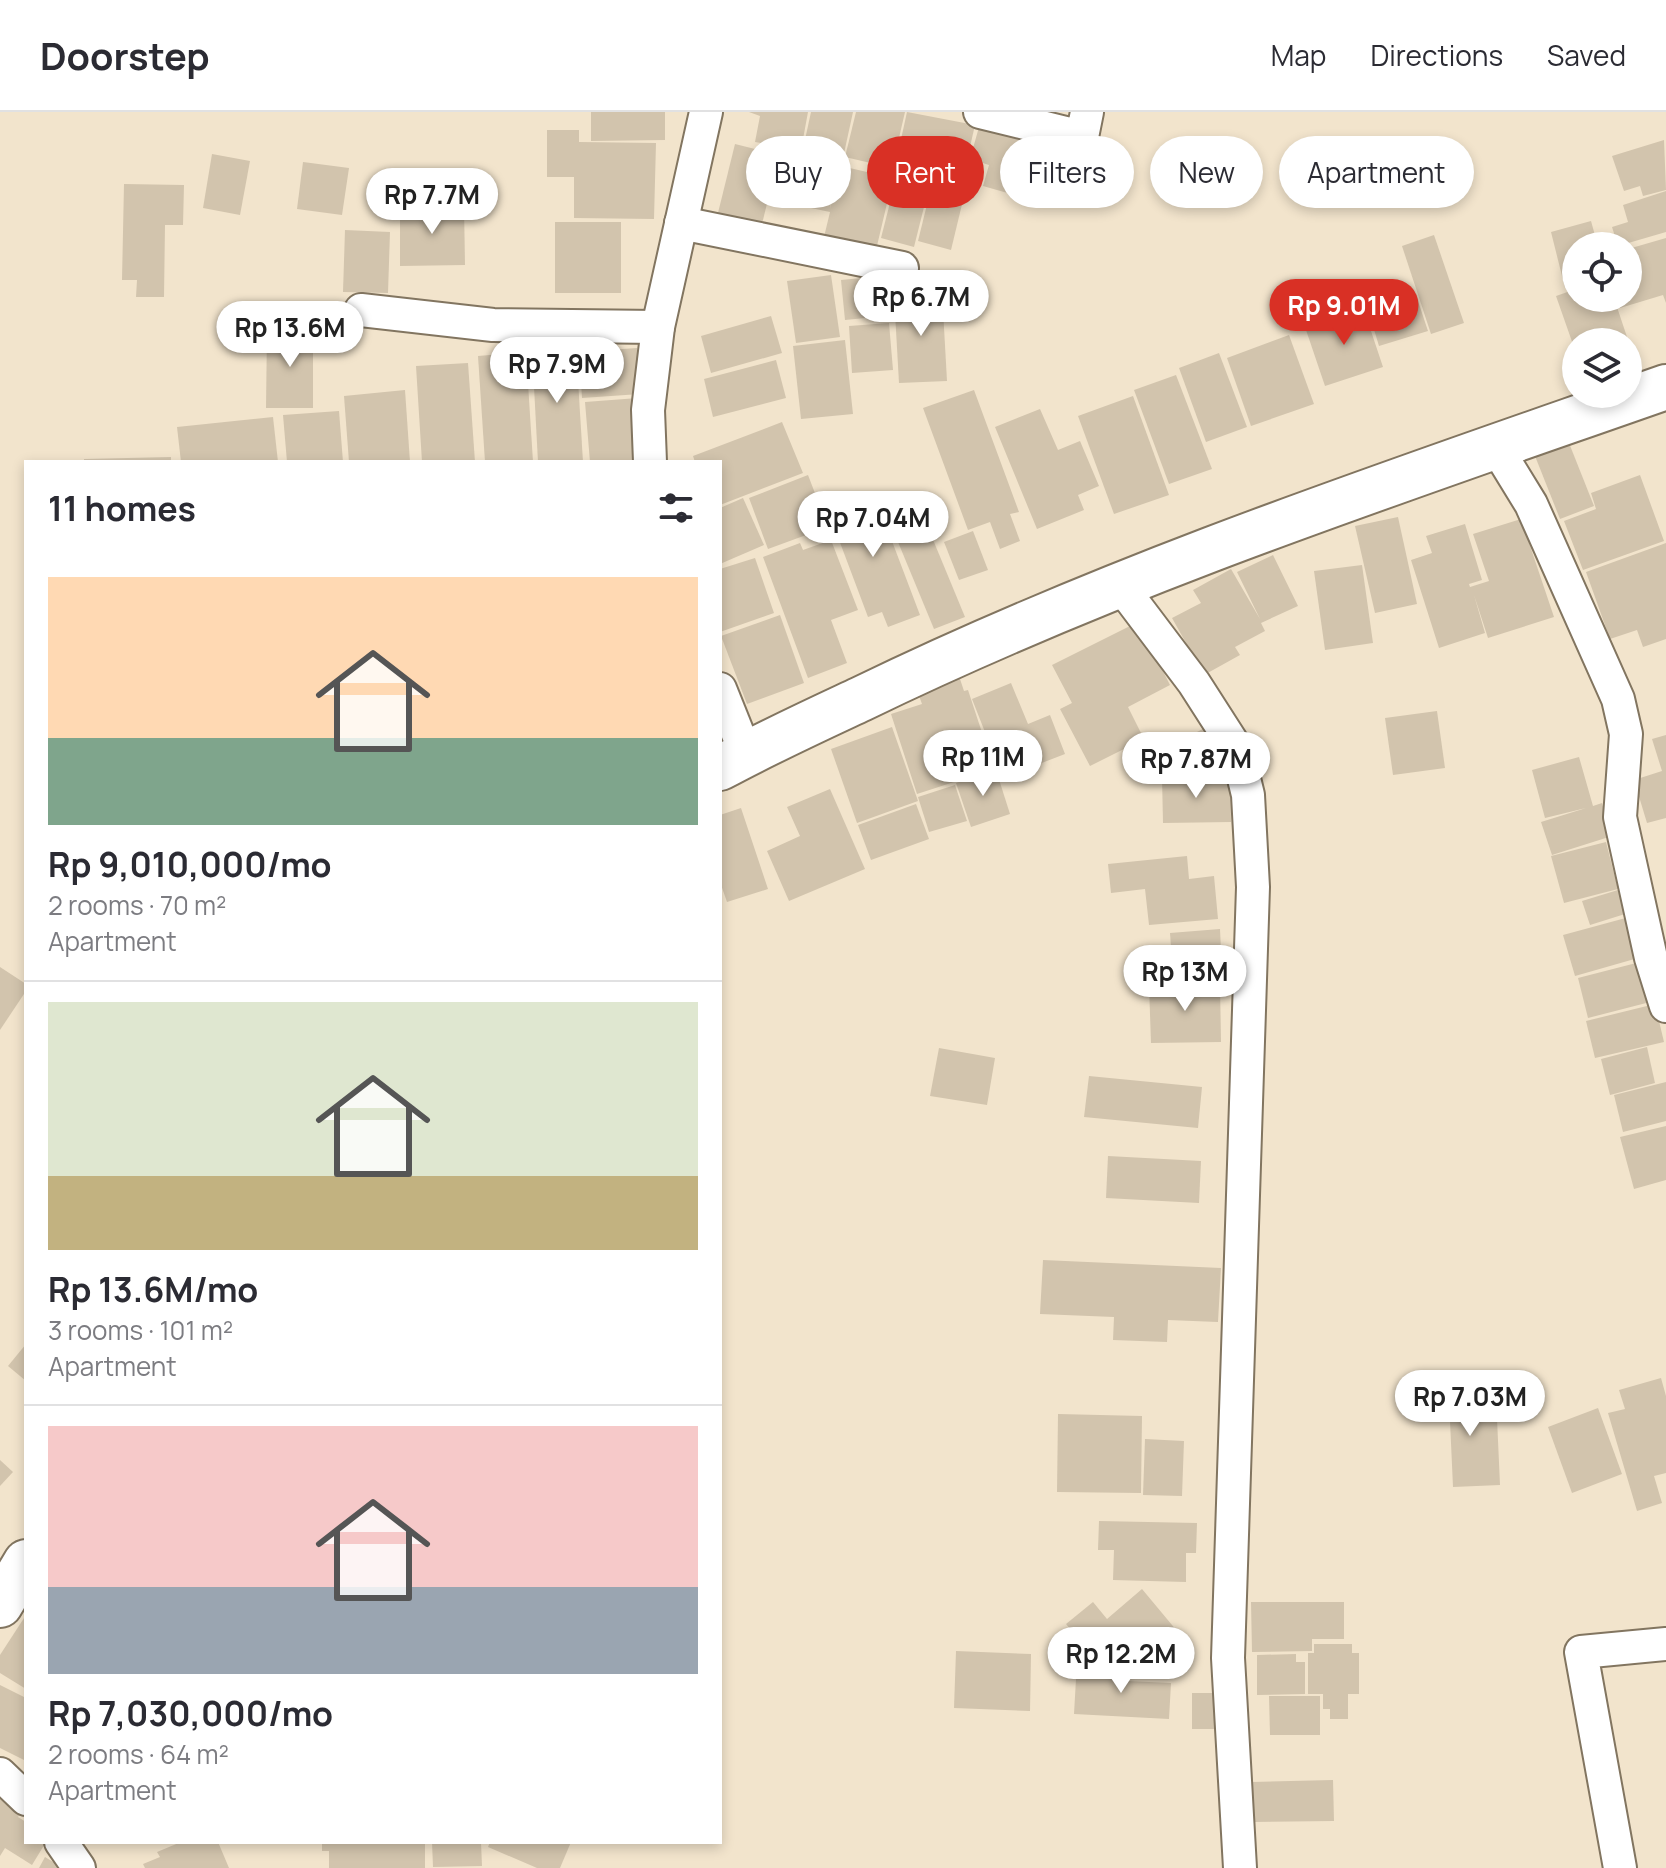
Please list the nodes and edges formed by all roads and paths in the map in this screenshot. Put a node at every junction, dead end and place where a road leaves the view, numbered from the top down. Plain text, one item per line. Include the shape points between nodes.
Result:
1 (706, 112) edge
2 (980, 112) edge
3 (1087, 112) edge
4 (681, 223) junction
5 (902, 268) dead end
6 (361, 310) dead end
7 (658, 327) junction
8 (1666, 387) edge
9 (1496, 447) junction
10 (650, 460) edge
11 (1120, 585) junction
12 (722, 700) edge
13 (733, 761) edge
14 (1657, 930) edge
15 (1666, 1006) edge
16 (24, 1565) edge
17 (0, 1605) edge
18 (1666, 1644) edge
19 (0, 1774) edge
20 (24, 1797) edge
21 (62, 1844) edge
22 (79, 1868) edge
23 (1240, 1868) edge
24 (1620, 1868) edge

1 - 4 street
2 - 3 street via 1082,137
4 - 5 street
4 - 7 street
6 - 7 street via 493,325
7 - 10 street via 648,410
8 - 9 street
9 - 11 street
9 - 14 street via 1531,504 1618,699 1626,734 1620,817
11 - 13 street via 957,652
11 - 23 street via 1237,750 1252,833 1228,1658
12 - 13 street
14 - 15 street via 1651,958
16 - 17 street
18 - 24 street via 1581,1652
19 - 20 street
21 - 22 street

